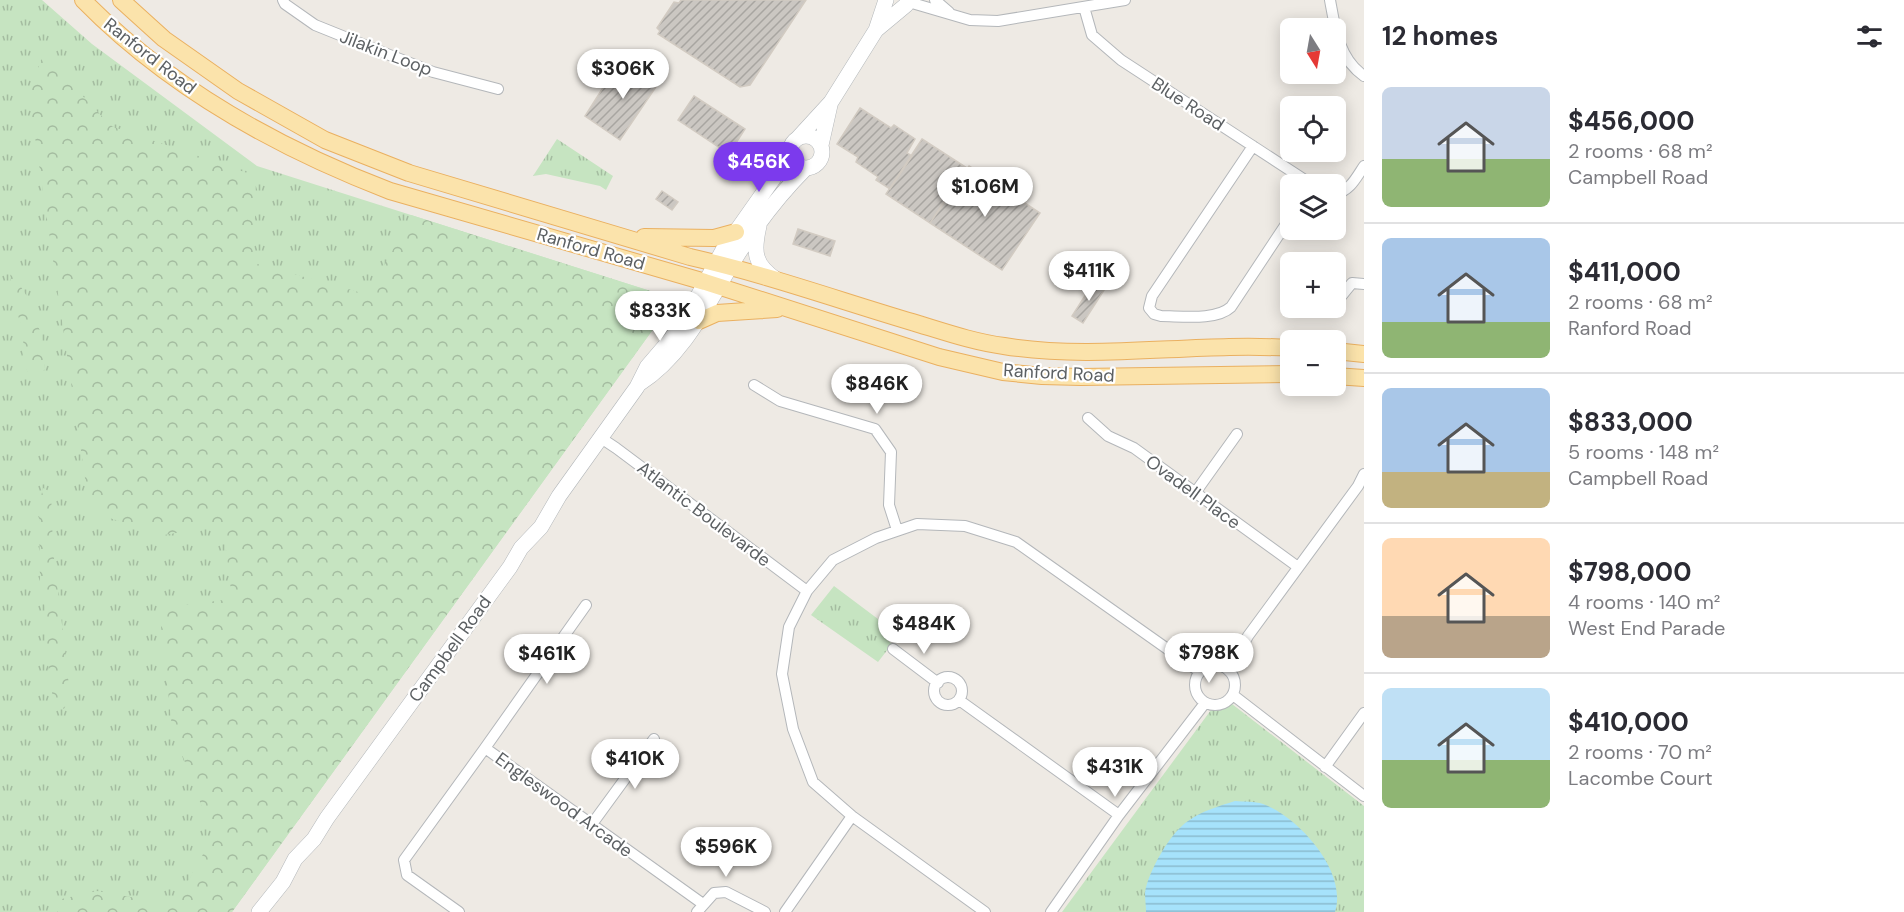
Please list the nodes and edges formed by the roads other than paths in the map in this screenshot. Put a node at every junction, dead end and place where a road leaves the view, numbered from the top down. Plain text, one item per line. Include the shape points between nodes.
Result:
1 (83, 0) edge
2 (121, 0) edge
3 (283, 0) edge
4 (886, 0) edge
5 (890, 0) edge
6 (935, 0) edge
7 (1125, 0) edge
8 (1330, 0) edge
9 (911, 2) edge
10 (1084, 7) junction
11 (952, 15) junction
12 (876, 30) junction
13 (1364, 76) edge
14 (498, 89) dead end
15 (831, 102) junction
16 (794, 143) junction
17 (821, 146) junction
18 (1253, 146) junction
19 (1364, 166) edge
20 (806, 168) junction
21 (1296, 174) edge
22 (1346, 190) edge
23 (760, 220) junction
24 (736, 232) junction
25 (1280, 233) edge
26 (622, 236) junction
27 (723, 265) junction
28 (783, 283) junction
29 (712, 284) junction
30 (1364, 284) edge
31 (1346, 291) edge
32 (790, 309) junction
33 (699, 321) junction
34 (1280, 348) edge
35 (1346, 352) edge
36 (1364, 354) edge
37 (1280, 374) edge
38 (1346, 377) edge
39 (1364, 378) edge
40 (639, 384) junction
41 (754, 385) dead end
42 (1088, 418) dead end
43 (1237, 435) dead end
44 (601, 438) junction
45 (1364, 474) edge
46 (1195, 493) junction
47 (897, 530) junction
48 (1298, 567) junction
49 (807, 591) junction
50 (586, 605) dead end
51 (893, 649) dead end
52 (1229, 671) junction
53 (1200, 672) junction
54 (938, 683) junction
55 (1233, 695) junction
56 (959, 700) junction
57 (1205, 704) junction
58 (1364, 713) edge
59 (654, 739) dead end
60 (485, 748) junction
61 (1325, 766) junction
62 (1364, 796) edge
63 (1119, 815) junction
64 (852, 816) junction
65 (592, 824) junction
66 (700, 908) edge
67 (259, 912) edge
68 (459, 912) edge
69 (765, 912) edge
70 (785, 912) edge
71 (985, 912) edge
72 (1051, 912) edge

1 - 29 main road, Ranford Road via 110,28 185,85 266,135 350,176 430,203
2 - 26 main road, Ranford Road via 164,39 238,91 325,140 409,173
3 - 14 street, Jilakin Loop via 315,25 433,72
4 - 12 street, Campbell Road
5 - 9 street via 900,5
6 - 11 street
7 - 10 street
8 - 13 street via 1345,58
9 - 11 street
9 - 12 street, Campbell Road
10 - 11 street via 998,21
10 - 18 street, Blue Road via 1098,42
12 - 15 street, Campbell Road
15 - 16 street, Campbell Road
15 - 17 street, Campbell Road
16 - 17 street via 808,136
16 - 20 street via 791,159
16 - 24 street, Campbell Road
17 - 20 street via 820,161
18 - 21 street, Blue Road
18 - 25 street via 1152,296 1149,308 1161,316 1225,312
19 - 22 street
20 - 23 street, Campbell Road
23 - 27 street, Campbell Road
23 - 28 street via 756,245 760,266
24 - 26 main road via 714,238
24 - 27 street, Campbell Road
26 - 27 main road, Ranford Road
27 - 28 main road, Ranford Road
27 - 29 street, Campbell Road
28 - 34 main road, Ranford Road via 971,339 1022,349
29 - 32 main road, Ranford Road
29 - 33 street, Campbell Road
29 - 40 street, Campbell Road via 647,367
30 - 31 street via 1352,283
32 - 33 main road via 717,313
32 - 37 main road, Ranford Road via 939,357 1003,372 1081,377
33 - 40 street, Campbell Road via 657,372
35 - 36 main road
38 - 39 main road
40 - 44 street, Campbell Road
41 - 47 street via 780,401 875,429 891,452 889,505
42 - 46 street, Ovadell Place via 1108,436 1134,448
43 - 46 street
44 - 49 street, Atlantic Boulevarde
44 - 67 street, Campbell Road via 542,527 521,548
45 - 48 street
46 - 48 street, Ovadell Place
47 - 49 street via 832,560
47 - 53 street via 917,524 965,526 1016,542
48 - 52 street via 1248,636
49 - 64 street via 789,627 782,674 793,729 813,782
50 - 60 street
51 - 54 street
52 - 53 street via 1210,665
52 - 55 street via 1235,684
53 - 57 street via 1194,688
54 - 56 street via 938,700 951,705
54 - 56 street via 945,678 959,682
55 - 57 street via 1220,705
55 - 61 street
56 - 63 street
57 - 63 street
58 - 61 street
59 - 65 street
60 - 65 street, Engleswood Arcade
60 - 68 street, Engleswood Arcade via 404,860 407,875
61 - 62 street
63 - 72 street
64 - 70 street
64 - 71 street
65 - 66 street, Engleswood Arcade
66 - 69 street via 714,893 726,892

